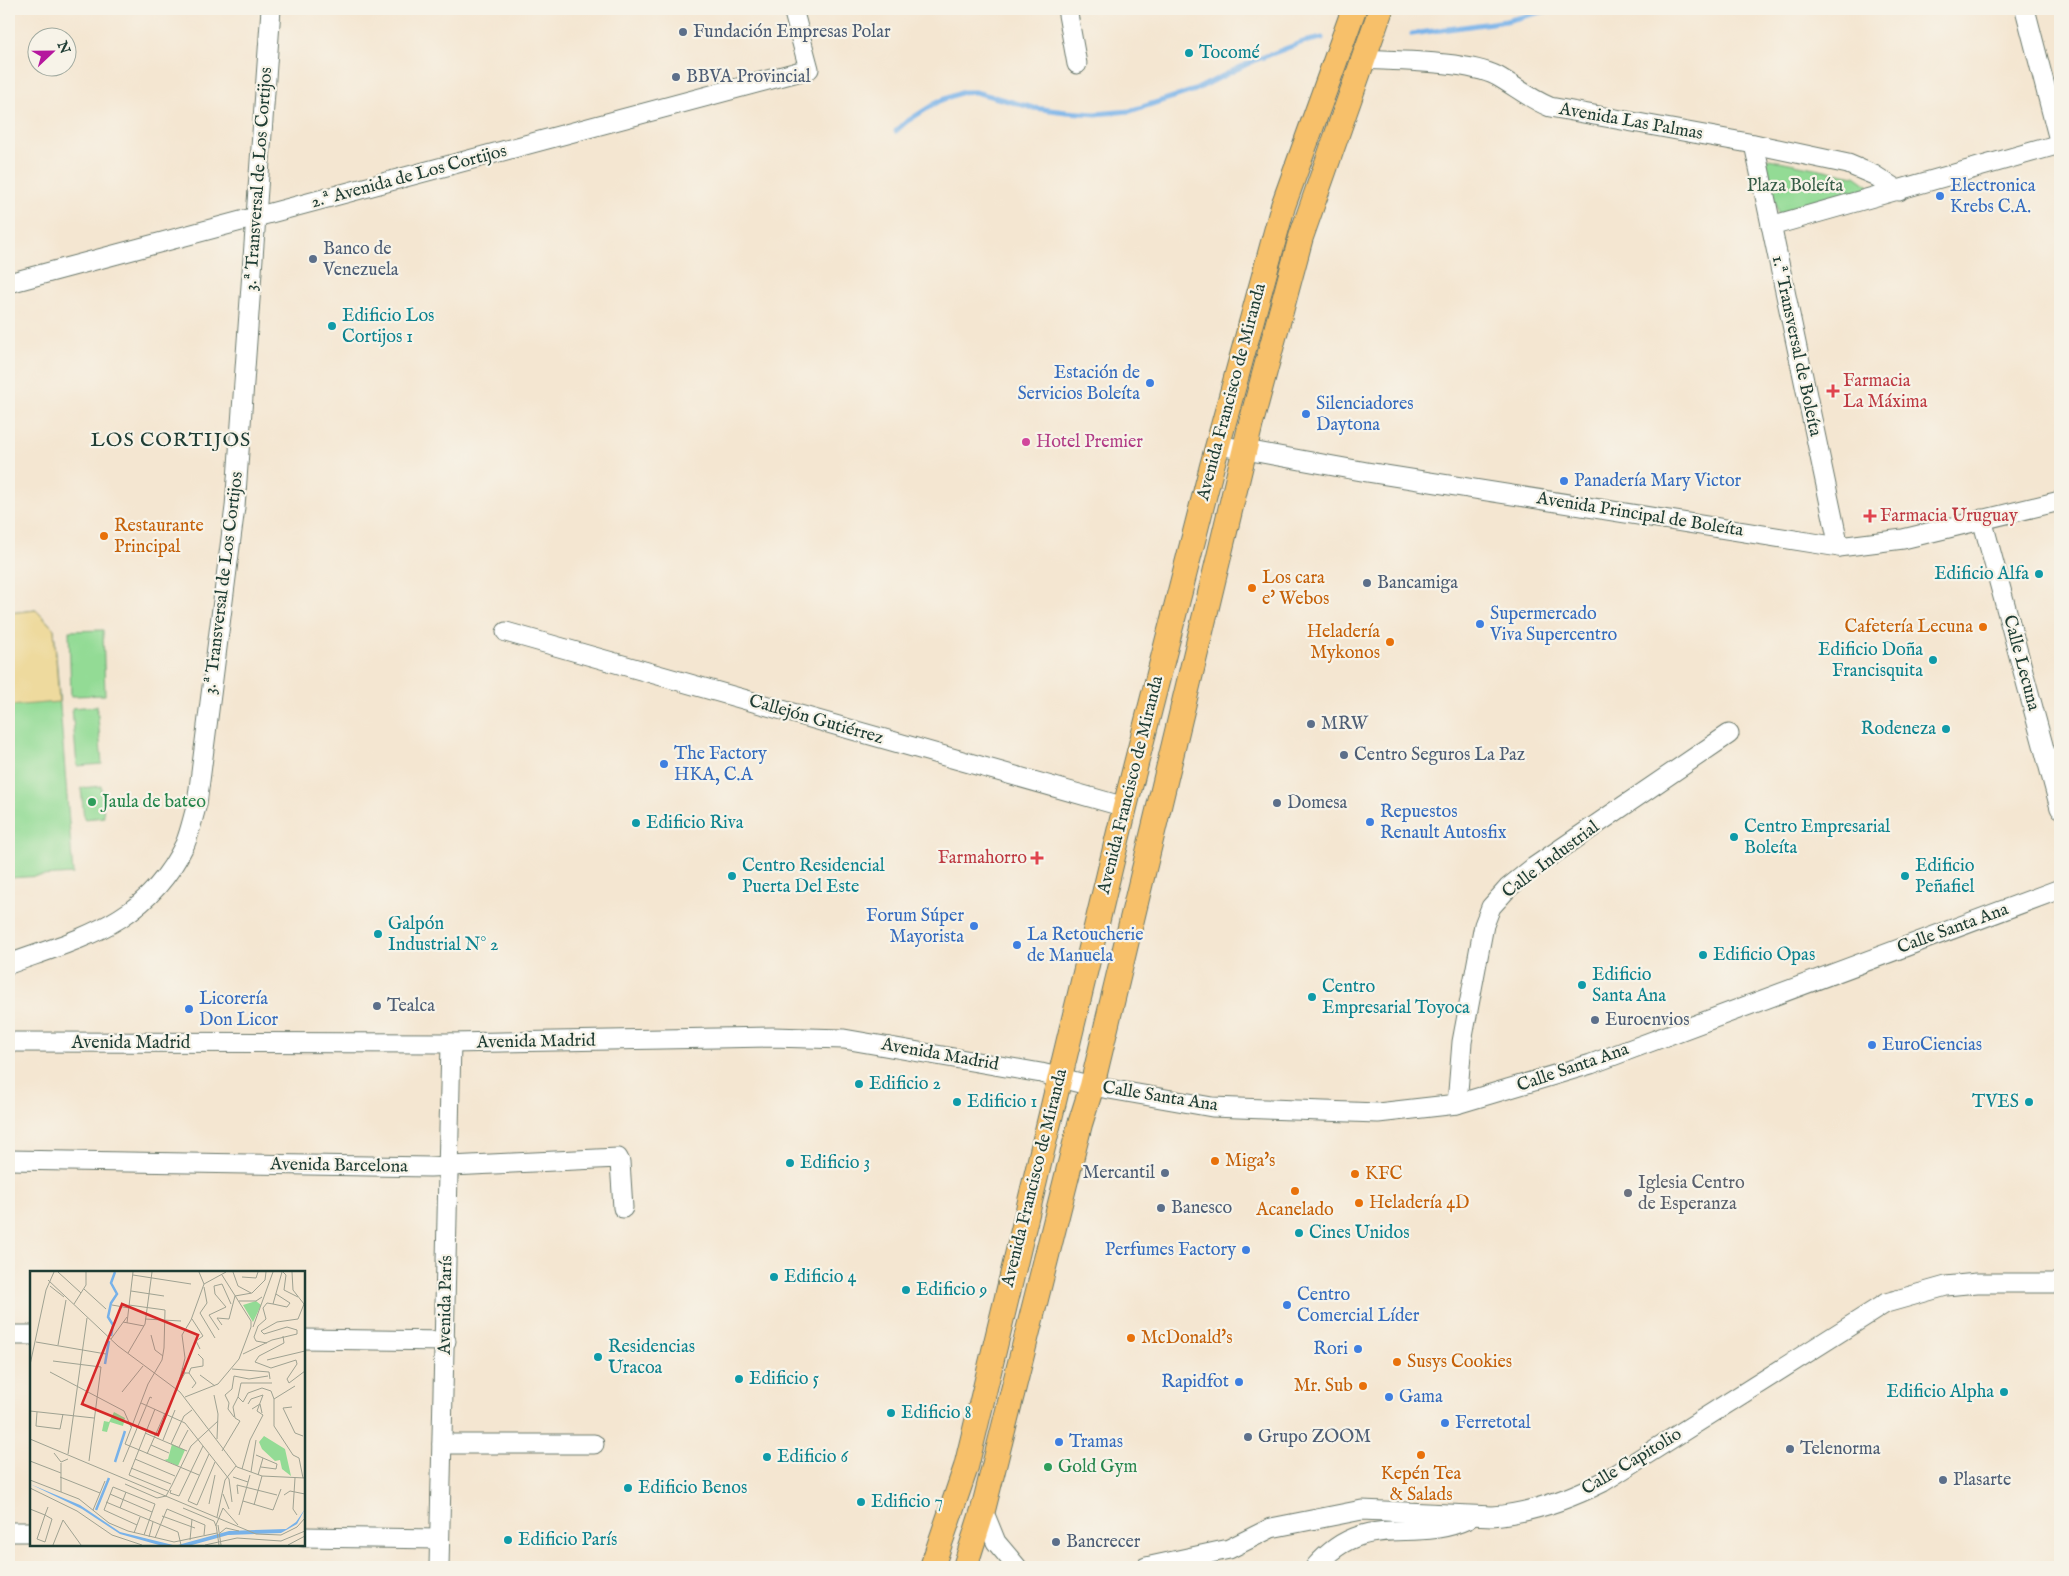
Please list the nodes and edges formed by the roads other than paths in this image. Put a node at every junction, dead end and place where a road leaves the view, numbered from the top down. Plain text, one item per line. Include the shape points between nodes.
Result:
1 (271, 9) edge
2 (280, 9) edge
3 (793, 9) edge
4 (1067, 9) edge
5 (1354, 9) edge
6 (1381, 9) edge
7 (2026, 9) edge
8 (1363, 59) junction
9 (1077, 64) dead end
10 (1754, 144) junction
11 (2060, 144) edge
12 (1899, 191) junction
13 (261, 216) junction
14 (1770, 226) junction
15 (9, 283) edge
16 (1218, 444) junction
17 (1245, 451) junction
18 (2060, 501) edge
19 (1982, 519) junction
20 (1840, 547) junction
21 (506, 632) dead end
22 (1729, 734) dead end
23 (1125, 807) junction
24 (2060, 808) edge
25 (2060, 889) edge
26 (9, 964) edge
27 (9, 1042) edge
28 (451, 1043) junction
29 (1060, 1078) junction
30 (1092, 1086) junction
31 (1457, 1104) junction
32 (9, 1160) edge
33 (448, 1167) junction
34 (622, 1208) dead end
35 (2060, 1283) edge
36 (9, 1335) edge
37 (30, 1335) edge
38 (305, 1339) edge
39 (446, 1341) junction
40 (442, 1444) junction
41 (594, 1444) dead end
42 (983, 1510) junction
43 (1474, 1515) junction
44 (9, 1532) edge
45 (30, 1532) edge
46 (305, 1537) edge
47 (438, 1539) junction
48 (438, 1567) edge
49 (932, 1567) edge
50 (965, 1567) edge
51 (1017, 1567) edge
52 (1146, 1567) edge
53 (1315, 1567) edge

1 - 13 street, 3.ª Transversal de Los Cortijos
2 - 13 street, 3.ª Transversal de Los Cortijos
3 - 13 street, 2.ª Avenida de Los Cortijos via 809,69
4 - 9 street
5 - 16 main road, Avenida Francisco de Miranda via 1283,206
6 - 8 main road, Avenida Francisco de Miranda
7 - 11 street
8 - 10 street, Avenida Las Palmas via 1475,68 1497,76 1530,99 1550,108
8 - 17 main road, Avenida Francisco de Miranda via 1302,237
10 - 12 street, Avenida Las Palmas via 1848,164 1874,174
10 - 14 street, 1.ª Transversal de Boleíta
11 - 12 street
12 - 14 street
13 - 15 street, 2.ª Avenida de Los Cortijos
13 - 26 street, 3.ª Transversal de Los Cortijos via 235,507 198,804 185,843 162,882 129,913 96,933
14 - 20 street, 1.ª Transversal de Boleíta
16 - 17 street, Avenida Principal de Boleíta
16 - 23 main road, Avenida Francisco de Miranda
17 - 20 street, Avenida Principal de Boleíta
17 - 30 main road, Avenida Francisco de Miranda
18 - 19 street, Avenida Principal de Boleíta
19 - 20 street, Avenida Principal de Boleíta via 1903,540
19 - 24 street, Calle Lecuna
21 - 23 street, Callejón Gutiérrez
22 - 31 street, Calle Industrial via 1534,867 1491,907 1475,966 1462,1042
23 - 29 main road, Avenida Francisco de Miranda
25 - 31 street, Calle Santa Ana via 1591,1064
27 - 28 street, Avenida Madrid
28 - 29 street, Avenida Madrid via 772,1037 844,1039
28 - 33 street, Avenida París
29 - 30 street, Avenida Madrid
29 - 49 main road, Avenida Francisco de Miranda via 966,1467
30 - 31 street, Calle Santa Ana via 1212,1108 1378,1113
30 - 42 main road, Avenida Francisco de Miranda
32 - 33 street, Avenida Barcelona
33 - 34 street, Avenida Barcelona via 618,1158
33 - 39 street, Avenida París
35 - 43 street, Calle Capitolio via 1946,1286 1886,1303 1603,1482 1574,1497 1510,1515
36 - 37 street
38 - 39 street
39 - 40 street, Avenida París
40 - 41 street
40 - 47 street, Avenida París
42 - 50 main road, Avenida Francisco de Miranda
42 - 51 street via 996,1542
43 - 52 street, Calle Capitolio via 1362,1510 1271,1528 1229,1549
43 - 53 street via 1440,1528 1372,1531 1348,1539
44 - 45 street
46 - 47 street
47 - 48 street, Avenida París

